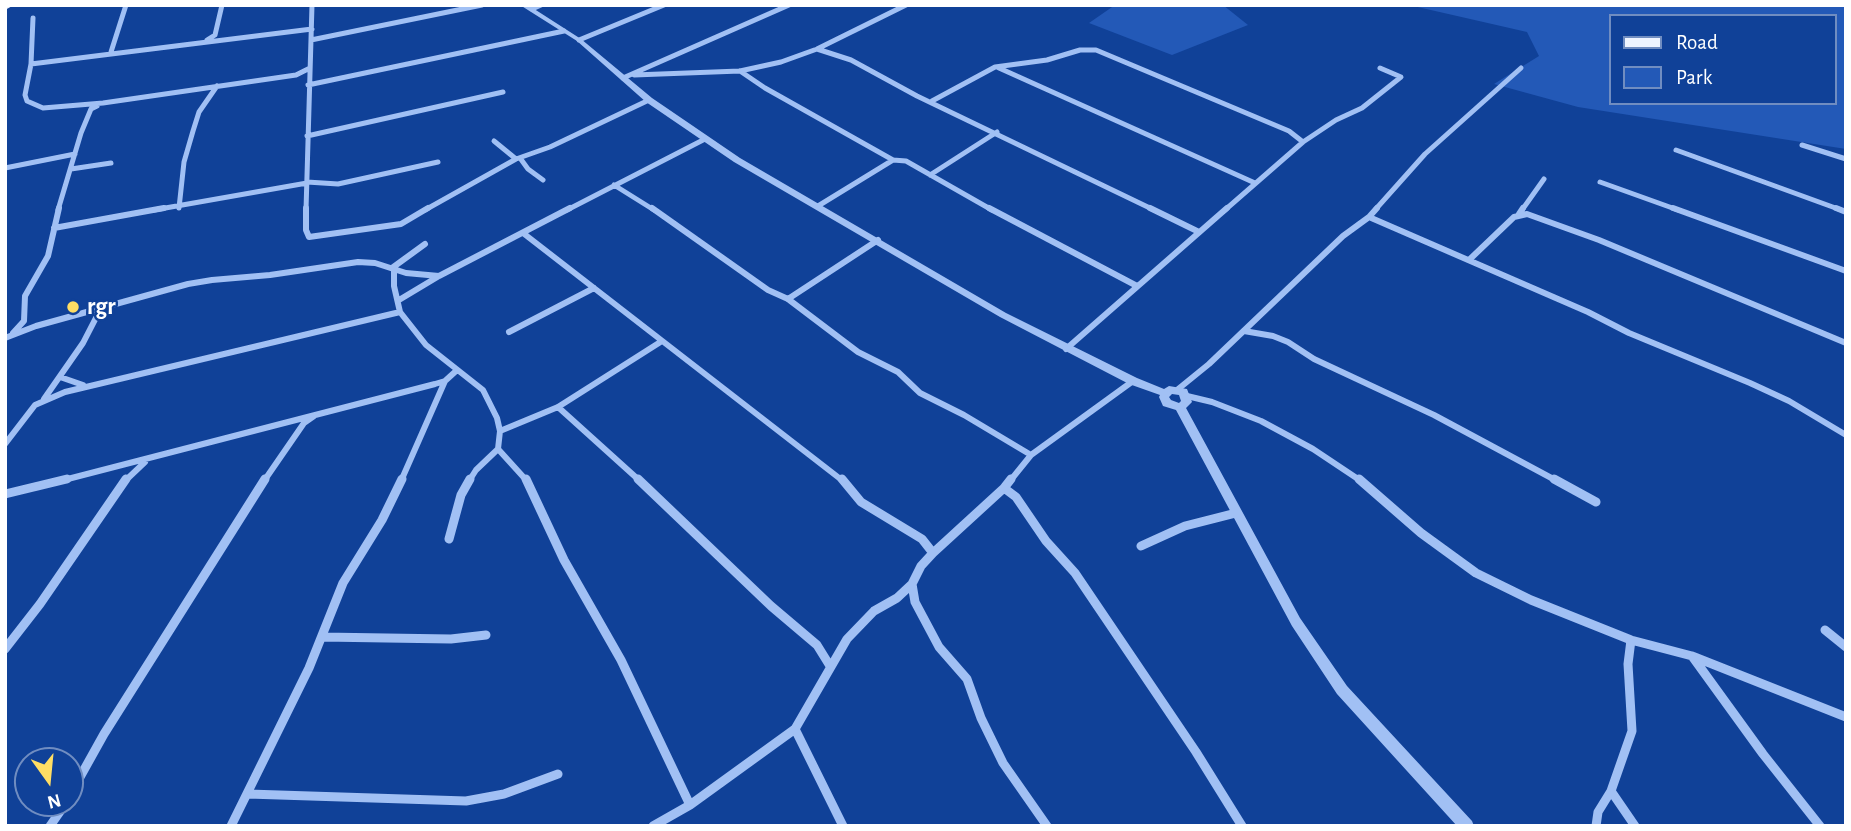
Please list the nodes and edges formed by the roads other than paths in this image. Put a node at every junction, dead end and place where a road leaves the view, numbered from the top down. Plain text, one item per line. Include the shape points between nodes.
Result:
1 (126, 5) edge
2 (222, 5) edge
3 (312, 5) edge
4 (482, 5) edge
5 (664, 5) edge
6 (789, 5) edge
7 (906, 5) edge
8 (532, 7) edge
9 (33, 18) dead end
10 (312, 29) junction
11 (564, 31) junction
12 (215, 36) junction
13 (224, 38) junction
14 (311, 40) junction
15 (579, 40) junction
16 (204, 42) junction
17 (817, 49) junction
18 (111, 52) junction
19 (31, 64) junction
20 (995, 67) junction
21 (310, 68) junction
22 (1380, 68) dead end
23 (1521, 68) dead end
24 (740, 71) junction
25 (296, 75) junction
26 (634, 75) junction
27 (308, 77) junction
28 (623, 78) junction
29 (308, 85) junction
30 (217, 86) junction
31 (503, 92) dead end
32 (649, 100) junction
33 (932, 101) junction
34 (88, 108) junction
35 (997, 132) junction
36 (307, 136) junction
37 (705, 139) junction
38 (494, 141) dead end
39 (1303, 142) junction
40 (1802, 145) dead end
41 (1676, 150) dead end
42 (75, 154) junction
43 (518, 159) junction
44 (1846, 159) edge
45 (893, 160) junction
46 (438, 162) dead end
47 (111, 163) dead end
48 (5, 168) edge
49 (71, 169) junction
50 (930, 175) junction
51 (1544, 179) dead end
52 (543, 180) dead end
53 (307, 181) junction
54 (1600, 182) dead end
55 (1255, 183) junction
56 (614, 185) junction
57 (818, 206) junction
58 (178, 208) junction
59 (1846, 212) edge
60 (1520, 214) junction
61 (1369, 217) junction
62 (54, 228) junction
63 (1199, 232) junction
64 (523, 233) junction
65 (878, 240) junction
66 (425, 244) dead end
67 (1469, 260) junction
68 (393, 269) junction
69 (1846, 271) edge
70 (439, 276) junction
71 (1137, 286) junction
72 (594, 288) junction
73 (788, 299) junction
74 (399, 300) junction
75 (100, 310) junction
76 (400, 312) junction
77 (24, 321) junction
78 (36, 326) junction
79 (1244, 331) junction
80 (509, 332) dead end
81 (8, 337) edge
82 (662, 341) junction
83 (1846, 344) edge
84 (1066, 349) junction
85 (456, 371) junction
86 (60, 377) junction
87 (445, 381) junction
88 (1133, 381) junction
89 (87, 386) junction
90 (1165, 393) junction
91 (1181, 398) junction
92 (43, 399) junction
93 (558, 407) junction
94 (317, 413) junction
95 (500, 430) junction
96 (1846, 435) edge
97 (5, 444) edge
98 (498, 449) junction
99 (1031, 455) junction
100 (128, 469) junction
101 (1003, 488) junction
102 (5, 494) edge
103 (1595, 502) dead end
104 (1236, 513) junction
105 (449, 539) dead end
106 (1141, 545) dead end
107 (933, 553) junction
108 (912, 584) junction
109 (1825, 630) dead end
110 (486, 635) dead end
111 (322, 637) junction
112 (1631, 640) junction
113 (1846, 647) edge
114 (5, 649) edge
115 (1692, 656) junction
116 (830, 666) junction
117 (1846, 717) edge
118 (795, 729) junction
119 (84, 770) edge
120 (558, 774) dead end
121 (1611, 791) junction
122 (248, 794) junction
123 (690, 805) junction
124 (231, 826) edge
125 (653, 826) edge
126 (843, 826) edge
127 (1047, 826) edge
128 (1242, 826) edge
129 (1467, 826) edge
130 (1595, 826) edge
131 (1635, 826) edge
132 (1820, 826) edge

1 - 18 street
2 - 12 street
3 - 10 street
4 - 14 street
5 - 15 street
6 - 26 street
7 - 17 street
8 - 11 street
9 - 19 street
10 - 13 street
10 - 14 street
11 - 15 street
11 - 29 street
12 - 13 street
12 - 16 street
13 - 16 street
14 - 21 street
15 - 28 street
16 - 18 street
17 - 24 street
17 - 33 street via 851,60
18 - 19 street
19 - 34 street via 27,101 43,108
20 - 33 street
20 - 39 street via 1096,50 1289,131
20 - 55 street
21 - 25 street
21 - 27 street
22 - 39 street via 1401,77 1362,108
23 - 61 street via 1425,154
24 - 26 street
24 - 45 street
25 - 27 street
25 - 30 street
26 - 28 street
27 - 29 street
28 - 32 street
29 - 36 street
30 - 34 street
30 - 58 street via 192,131
31 - 36 street
32 - 37 street
32 - 43 street
33 - 35 street
34 - 42 street
35 - 50 street
35 - 63 street
36 - 53 street
37 - 56 street
37 - 57 street
38 - 43 street
39 - 55 street
40 - 44 street
41 - 59 street
42 - 48 street
42 - 49 street
43 - 52 street
43 - 53 street via 401,225 309,237
45 - 50 street via 906,161
45 - 57 street
46 - 53 street via 338,184
47 - 49 street
49 - 62 street
50 - 71 street
51 - 60 street
53 - 58 street
54 - 69 street
55 - 63 street
56 - 64 street
56 - 73 street
57 - 65 street
58 - 62 street
60 - 67 street
60 - 83 street via 1599,240
61 - 67 street
61 - 79 street
62 - 77 street via 48,256 25,296
63 - 71 street
64 - 70 street
64 - 72 street
65 - 73 street
65 - 84 street
66 - 68 street
67 - 96 street via 1789,401
68 - 70 street
68 - 74 street
68 - 75 street via 358,262 212,280
70 - 74 street
71 - 84 street
72 - 80 street
72 - 82 street
73 - 99 street via 858,352 898,372 920,393
74 - 76 street
75 - 78 street
75 - 86 street
76 - 85 street via 426,345
76 - 89 street
77 - 78 street
77 - 81 street
78 - 81 street
79 - 91 street
79 - 103 street via 1288,342
82 - 93 street
82 - 107 street via 838,475 861,502 922,539
84 - 88 street
85 - 87 street
85 - 95 street via 483,390
86 - 89 street
86 - 92 street
87 - 94 street
87 - 111 street via 382,520 343,583
88 - 90 street
88 - 99 street
89 - 92 street
90 - 91 street
90 - 91 street via 1167,403
91 - 104 street
91 - 112 street via 1212,402 1261,421 1354,476 1476,573
92 - 97 street
93 - 95 street
93 - 116 street via 817,645
94 - 100 street
94 - 119 street via 283,451
95 - 98 street
98 - 105 street via 476,470 461,495
98 - 123 street via 529,483
99 - 101 street
100 - 102 street
100 - 114 street
101 - 107 street
101 - 128 street via 1016,496 1046,541 1075,573
104 - 106 street via 1185,526
104 - 129 street via 1296,622 1342,690
107 - 108 street
108 - 116 street via 861,624
108 - 127 street via 915,601 939,647 967,680 1003,763
109 - 113 street
110 - 111 street
111 - 122 street
112 - 115 street
112 - 121 street via 1632,731
115 - 117 street
115 - 132 street
116 - 118 street
118 - 123 street
118 - 126 street
120 - 122 street via 504,794 466,801
121 - 130 street
121 - 131 street
122 - 124 street
123 - 125 street

